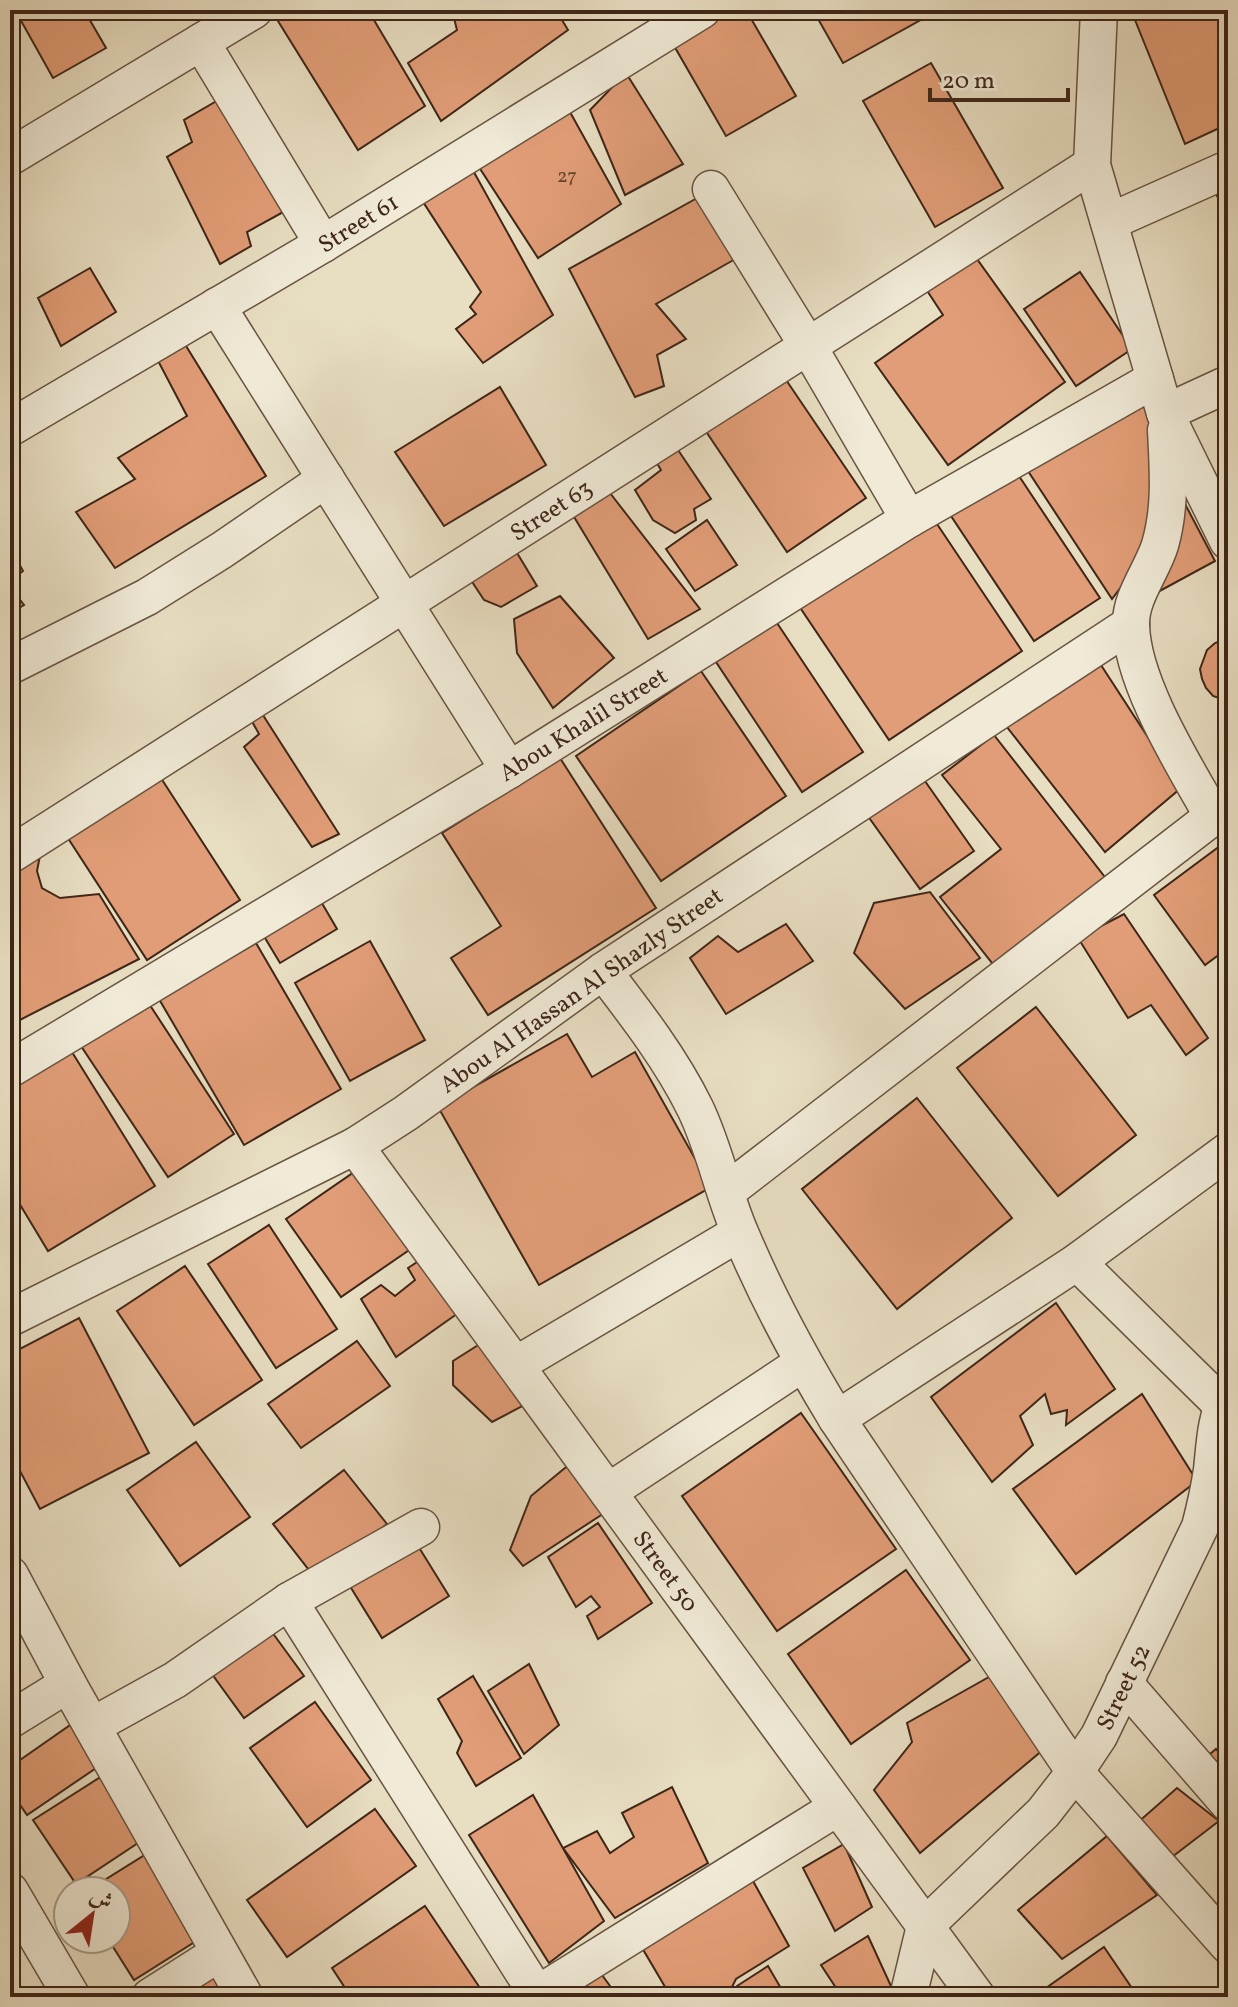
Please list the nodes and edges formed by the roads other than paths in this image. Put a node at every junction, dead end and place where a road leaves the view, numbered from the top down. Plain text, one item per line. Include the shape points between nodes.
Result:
1 (254, 10) edge
2 (702, 10) edge
3 (1106, 11) edge
4 (201, 42) junction
5 (10, 157) edge
6 (1092, 165) junction
7 (1228, 169) edge
8 (711, 189) dead end
9 (1109, 222) junction
10 (323, 244) junction
11 (217, 306) junction
12 (808, 346) junction
13 (1228, 384) edge
14 (1160, 396) junction
15 (10, 428) edge
16 (326, 479) junction
17 (909, 519) junction
18 (1228, 541) edge
19 (404, 604) junction
20 (1131, 624) junction
21 (10, 666) edge
22 (509, 770) junction
23 (1220, 810) edge
24 (10, 855) edge
25 (603, 971) junction
26 (10, 1069) edge
27 (355, 1146) junction
28 (1228, 1151) edge
29 (726, 1192) junction
30 (739, 1233) junction
31 (1077, 1262) junction
32 (12, 1313) edge
33 (803, 1363) junction
34 (516, 1365) junction
35 (1225, 1400) edge
36 (837, 1419) junction
37 (608, 1492) junction
38 (421, 1527) dead end
39 (10, 1575) edge
40 (289, 1601) junction
41 (1124, 1683) junction
42 (68, 1684) junction
43 (10, 1720) edge
44 (92, 1726) junction
45 (1075, 1772) junction
46 (1228, 1803) edge
47 (838, 1807) junction
48 (10, 1891) edge
49 (925, 1926) junction
50 (1228, 1945) edge
51 (219, 1953) junction
52 (535, 1996) edge
53 (72, 1997) edge
54 (150, 1997) edge
55 (245, 1997) edge
56 (908, 1997) edge
57 (977, 1997) edge

1 - 4 street
2 - 10 street, Street 61
3 - 6 street
4 - 5 street
4 - 10 street
6 - 9 street
6 - 12 street, Street 63
7 - 9 street
8 - 12 street
9 - 14 street
10 - 11 street, Street 61
11 - 15 street, Street 61
11 - 16 street
12 - 17 street
12 - 19 street, Street 63
13 - 14 street, Abou Khalil Street
14 - 17 street, Abou Khalil Street
14 - 18 street
14 - 20 street via 1169,498 1154,564
16 - 19 street
16 - 21 street via 147,597
17 - 22 street, Abou Khalil Street
19 - 22 street
19 - 24 street, Street 63
20 - 23 street via 1138,664 1168,735
20 - 25 street, Abou Al Hassan Al Shazly Street
22 - 26 street, Abou Khalil Street
23 - 29 street
25 - 27 street, Abou Al Hassan Al Shazly Street
25 - 29 street via 637,1014 695,1108
27 - 32 street, Abou Al Hassan Al Shazly Street
27 - 34 street, Street 50
28 - 31 street
29 - 30 street
30 - 33 street
30 - 34 street
31 - 35 street
31 - 36 street
33 - 36 street
33 - 37 street
34 - 37 street, Street 50
35 - 41 street, Street 52 via 1200,1527
36 - 45 street
37 - 47 street, Street 50
38 - 40 street
39 - 42 street
40 - 44 street via 175,1680
40 - 52 street
41 - 45 street, Street 52
41 - 46 street
42 - 43 street
42 - 44 street
44 - 51 street
45 - 49 street, Street 52 via 1043,1813
45 - 50 street
47 - 49 street, Street 50
47 - 52 street
48 - 53 street
49 - 56 street
49 - 57 street, Street 50
51 - 54 street
51 - 55 street

